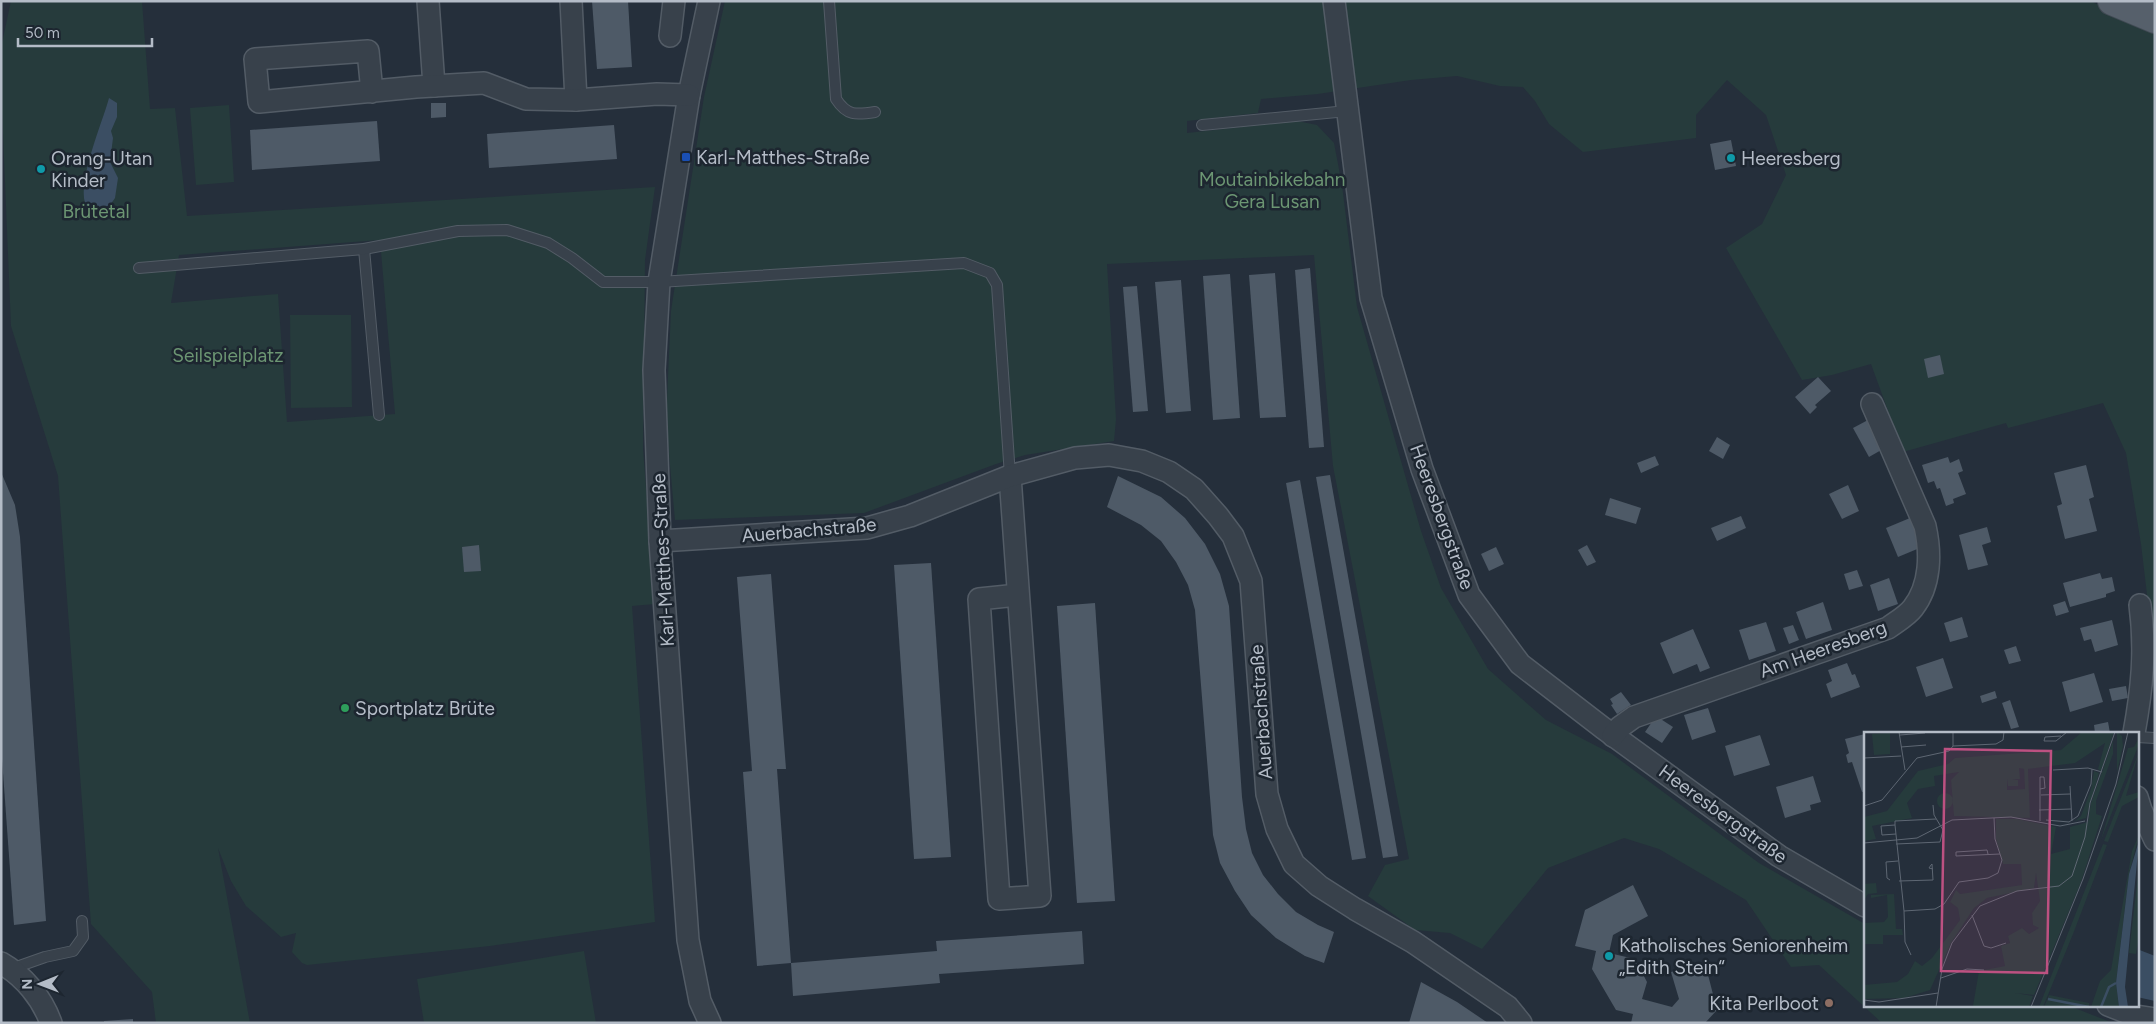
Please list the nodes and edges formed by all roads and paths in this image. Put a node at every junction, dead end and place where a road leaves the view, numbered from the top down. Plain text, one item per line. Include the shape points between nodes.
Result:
1 (428, 1) edge
2 (571, 1) edge
3 (674, 1) edge
4 (709, 1) edge
5 (829, 1) edge
6 (1334, 1) edge
7 (2112, 1) edge
8 (2155, 19) edge
9 (670, 36) dead end
10 (434, 86) junction
11 (372, 92) junction
12 (689, 95) junction
13 (576, 100) junction
14 (1347, 110) junction
15 (875, 112) dead end
16 (1202, 125) dead end
17 (364, 249) junction
18 (138, 268) dead end
19 (659, 282) junction
20 (1872, 404) dead end
21 (379, 415) dead end
22 (1010, 476) junction
23 (660, 541) junction
24 (1018, 595) junction
25 (2140, 605) dead end
26 (2134, 732) edge
27 (1613, 736) junction
28 (2138, 737) edge
29 (2155, 738) edge
30 (2138, 801) edge
31 (2155, 840) edge
32 (1864, 905) edge
33 (82, 920) dead end
34 (6, 966) edge
35 (2111, 1006) edge
36 (2155, 1019) edge
37 (52, 1023) edge
38 (710, 1023) edge
39 (1521, 1023) edge

1 - 10 street
2 - 13 street
3 - 9 street
4 - 12 street, Karl-Matthes-Straße
5 - 15 lane via 836,99 851,114
6 - 14 street, Heeresbergstraße
7 - 8 main road
10 - 11 street
10 - 13 street via 484,83 526,99
11 - 11 street via 258,102 255,59 368,51
12 - 13 street
12 - 19 street, Karl-Matthes-Straße
14 - 16 lane
14 - 27 street, Heeresbergstraße via 1371,298 1422,469 1469,594 1520,664
17 - 18 lane
17 - 19 lane via 458,231 508,230 548,242 603,282
17 - 21 lane
19 - 22 lane via 964,262 990,273 998,285
19 - 23 street, Karl-Matthes-Straße via 654,370
20 - 27 street, Am Heeresberg via 1925,526 1929,544 1927,582 1913,609 1888,628 1634,718
22 - 23 street, Auerbachstraße via 910,516 867,528
22 - 24 street
22 - 39 street, Auerbachstraße via 1075,458 1109,455 1142,461 1168,472 1194,489 1233,536 1251,581 1267,794 1277,829 1294,864 1318,886 1413,942 1492,996
23 - 38 street, Karl-Matthes-Straße via 688,940 700,1001
24 - 24 street via 1040,896 999,899 979,599
25 - 26 street via 2144,637 2142,694
27 - 32 street, Heeresbergstraße via 1779,856
28 - 29 lane
30 - 31 street
33 - 34 lane via 83,937 73,951
34 - 37 street via 27,982
35 - 36 street

